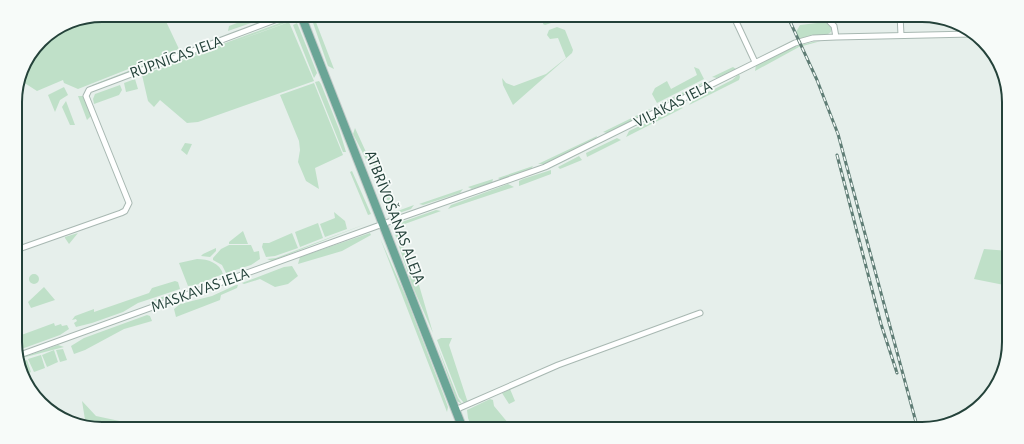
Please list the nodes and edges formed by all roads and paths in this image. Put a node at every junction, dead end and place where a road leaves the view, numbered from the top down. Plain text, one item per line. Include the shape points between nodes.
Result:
1 (269, 22) edge
2 (304, 22) edge
3 (736, 22) edge
4 (830, 22) edge
5 (900, 22) edge
6 (964, 34) edge
7 (901, 35) junction
8 (836, 37) junction
9 (755, 62) junction
10 (383, 224) junction
11 (22, 248) edge
12 (700, 313) dead end
13 (23, 354) edge
14 (455, 410) junction
15 (460, 422) edge

1 - 11 street, RŪPNĪCAS IELA via 89,90 86,96 129,203 127,208 121,213
2 - 10 main road, ATBRĪVOŠANAS ALEJA
3 - 9 street
4 - 8 street via 834,26
5 - 7 street
6 - 7 street, VIĻAKAS IELA
7 - 8 street, VIĻAKAS IELA
8 - 9 street, VIĻAKAS IELA via 813,38 799,42
9 - 10 street, VIĻAKAS IELA via 546,167
10 - 13 street, MASKAVAS IELA
10 - 14 main road, ATBRĪVOŠANAS ALEJA
12 - 14 street via 558,365
14 - 15 main road, ATBRĪVOŠANAS ALEJA

